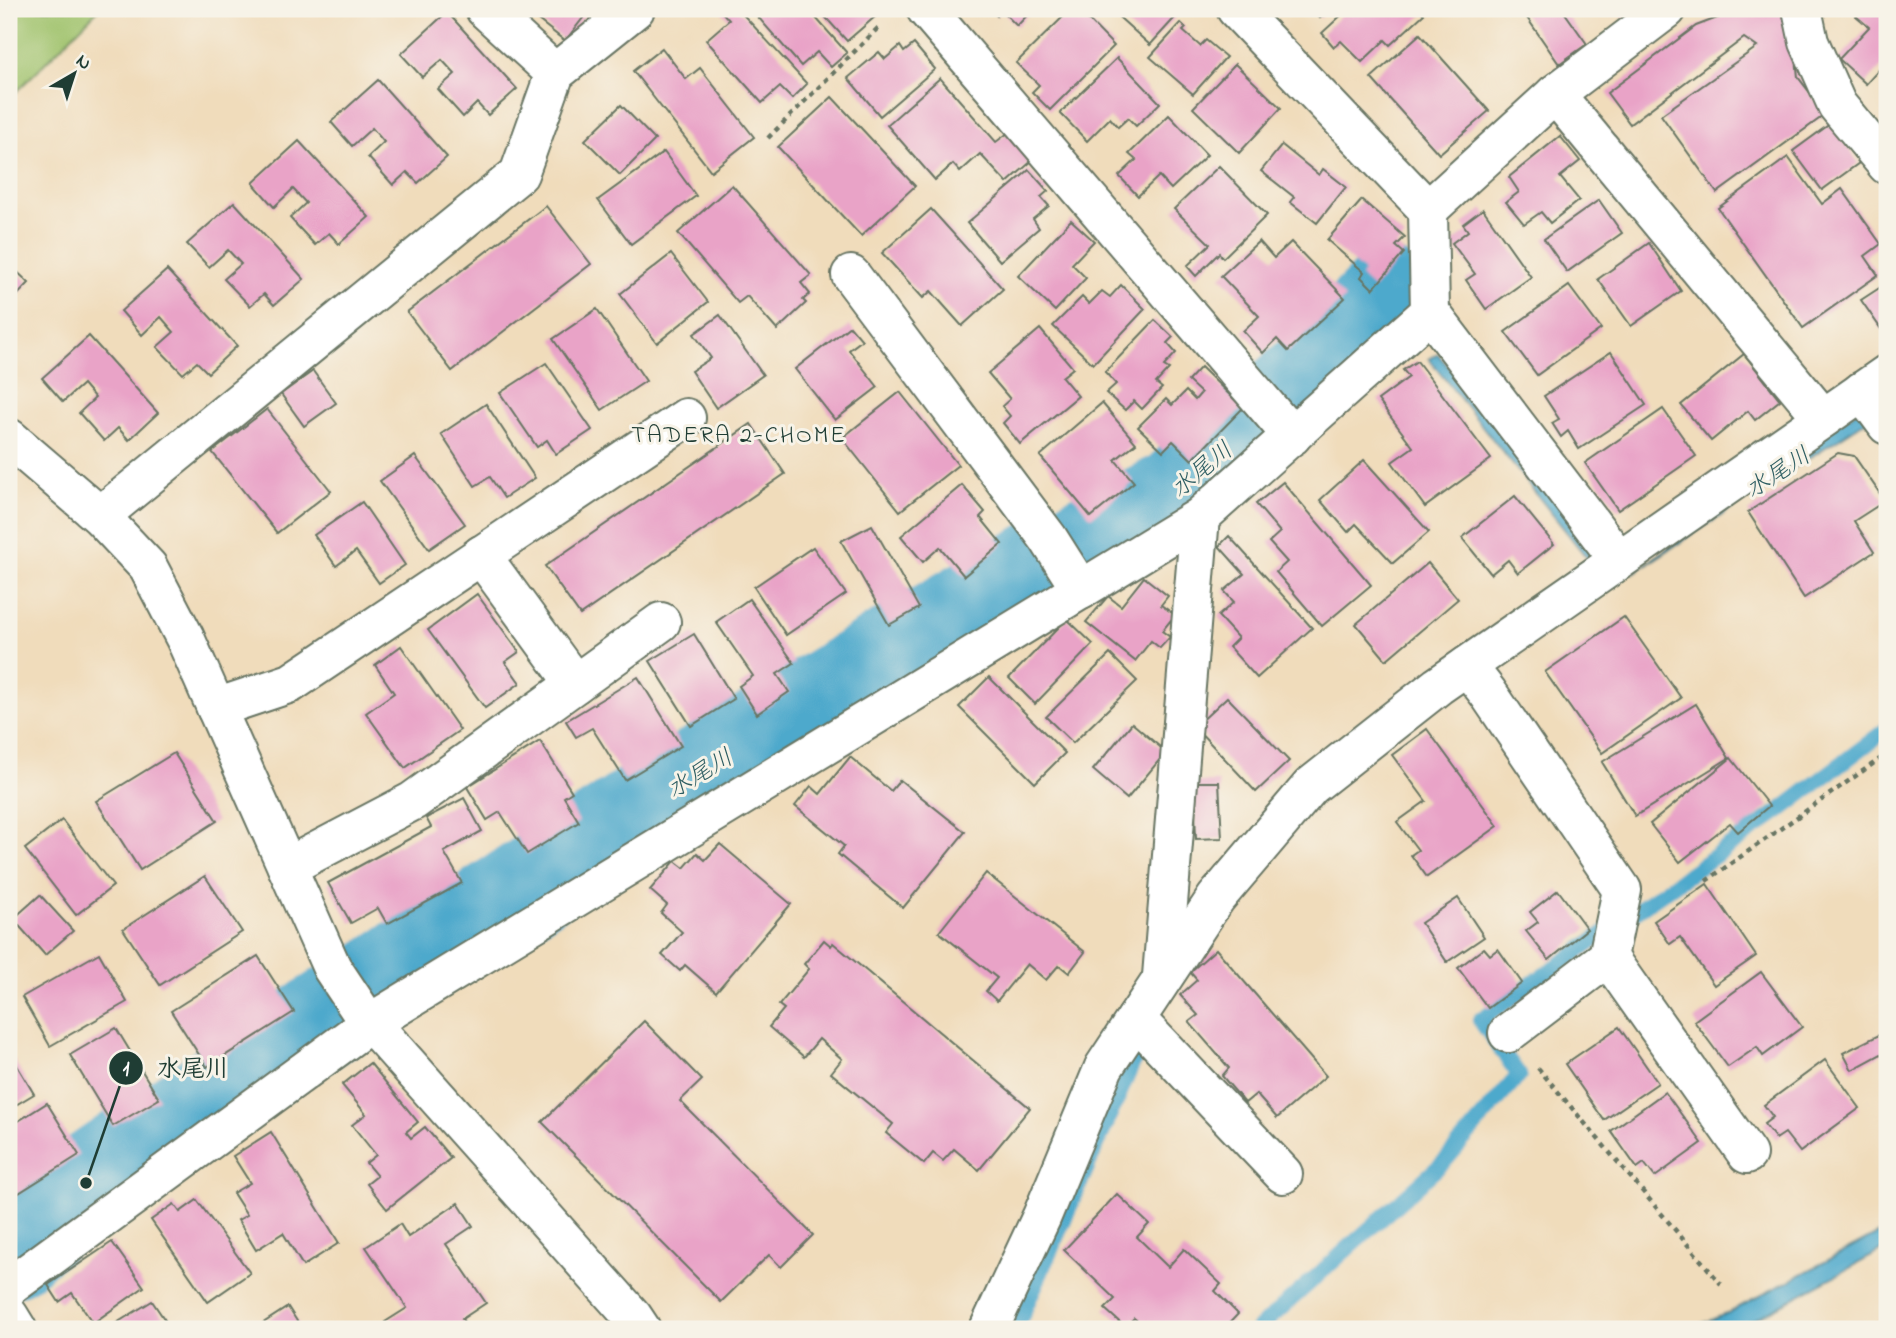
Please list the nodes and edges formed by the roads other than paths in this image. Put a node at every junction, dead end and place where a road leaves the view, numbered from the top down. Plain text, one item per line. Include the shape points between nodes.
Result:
1 (485, 9) edge
2 (635, 9) edge
3 (926, 9) edge
4 (1236, 9) edge
5 (1667, 9) edge
6 (1802, 9) edge
7 (555, 73) junction
8 (1555, 94) junction
9 (1887, 165) edge
10 (1429, 210) junction
11 (851, 275) dead end
12 (1430, 312) junction
13 (1875, 382) edge
14 (686, 418) dead end
15 (1823, 418) junction
16 (1887, 425) edge
17 (1292, 436) junction
18 (9, 438) edge
19 (100, 516) junction
20 (1200, 517) junction
21 (481, 555) junction
22 (1619, 560) junction
23 (1081, 590) junction
24 (662, 622) dead end
25 (1467, 666) junction
26 (575, 684) junction
27 (216, 708) junction
28 (287, 867) junction
29 (1608, 957) junction
30 (1162, 979) junction
31 (366, 1018) junction
32 (1145, 1028) junction
33 (1508, 1033) road end
34 (1747, 1154) dead end
35 (1283, 1174) dead end
36 (9, 1287) edge
37 (9, 1316) edge
38 (17, 1329) edge
39 (641, 1329) edge
40 (989, 1329) edge

1 - 7 street
2 - 7 street
3 - 17 street
4 - 10 street
5 - 8 street
6 - 9 street via 1810,42 1837,105
7 - 19 street via 519,174
8 - 10 street
8 - 15 street
10 - 12 street
11 - 23 street via 1048,538
12 - 17 street
12 - 22 street
13 - 15 street
13 - 16 street
14 - 21 street
15 - 22 street
17 - 20 street
18 - 19 street
19 - 27 street via 148,567
20 - 23 street
20 - 30 street
21 - 26 street
21 - 27 street via 291,683
22 - 25 street
23 - 31 street
24 - 26 street
25 - 29 street via 1622,890
25 - 30 street via 1311,786 1216,898
26 - 28 street via 413,801
27 - 28 street
28 - 31 street via 332,968
29 - 33 street
29 - 34 street
30 - 32 street
31 - 36 street
31 - 39 street
32 - 35 street
32 - 40 street via 1104,1067
37 - 38 street

